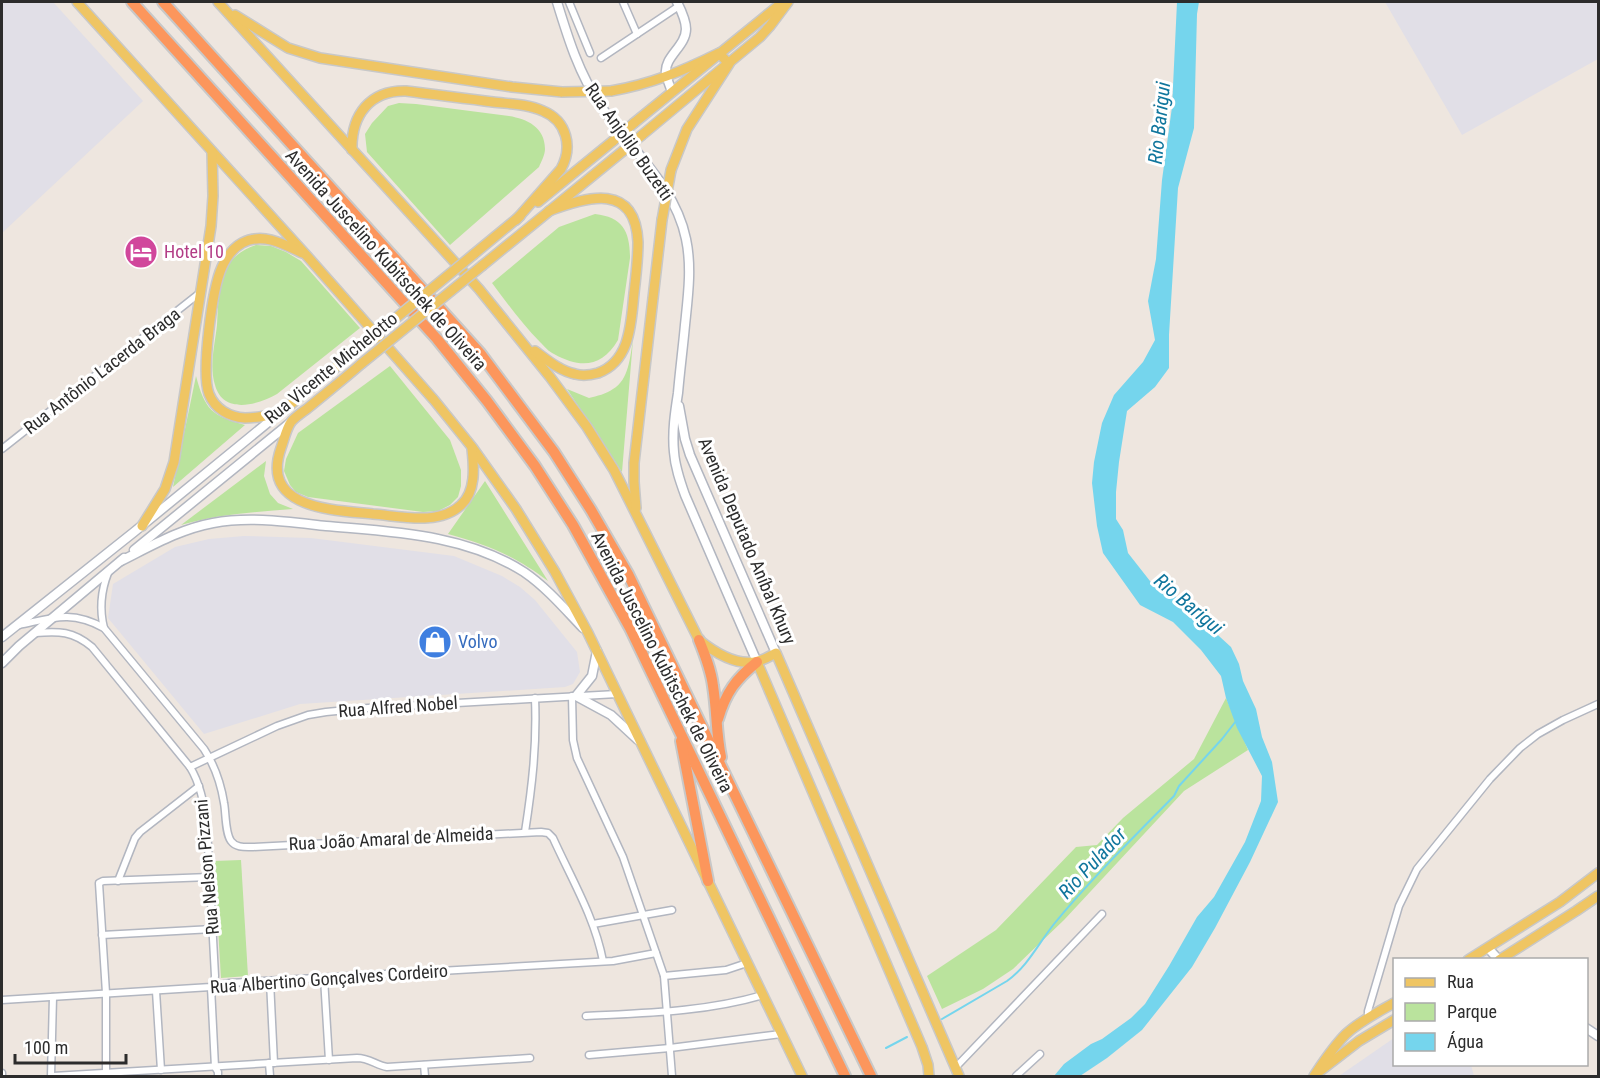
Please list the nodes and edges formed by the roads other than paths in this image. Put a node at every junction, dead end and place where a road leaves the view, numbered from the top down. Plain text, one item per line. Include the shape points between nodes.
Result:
1 (77, 2) edge
2 (132, 2) edge
3 (163, 2) edge
4 (557, 2) edge
5 (570, 2) edge
6 (623, 2) edge
7 (783, 2) edge
8 (788, 2) edge
9 (681, 3) edge
10 (220, 4) edge
11 (637, 34) junction
12 (590, 53) dead end
13 (719, 54) junction
14 (601, 58) dead end
15 (729, 64) junction
16 (667, 77) junction
17 (672, 92) junction
18 (355, 128) junction
19 (335, 130) junction
20 (352, 150) junction
21 (212, 152) junction
22 (549, 211) junction
23 (516, 220) junction
24 (307, 256) junction
25 (202, 292) junction
26 (525, 344) junction
27 (678, 393) junction
28 (284, 410) junction
29 (291, 422) junction
30 (472, 447) junction
31 (2, 450) edge
32 (636, 514) junction
33 (142, 526) junction
34 (121, 561) junction
35 (108, 572) junction
36 (52, 619) junction
37 (16, 626) junction
38 (104, 628) junction
39 (34, 633) junction
40 (588, 633) junction
41 (2, 636) edge
42 (699, 640) junction
43 (597, 651) junction
44 (776, 653) junction
45 (757, 662) junction
46 (2, 663) edge
47 (617, 694) junction
48 (574, 696) junction
49 (535, 698) junction
50 (1599, 704) edge
51 (678, 726) junction
52 (717, 737) junction
53 (641, 742) junction
54 (209, 758) junction
55 (190, 767) junction
56 (724, 772) junction
57 (199, 786) junction
58 (525, 832) junction
59 (233, 844) joint
60 (1599, 873) edge
61 (210, 877) junction
62 (118, 881) junction
63 (708, 881) junction
64 (1599, 896) edge
65 (672, 910) dead end
66 (1102, 914) dead end
67 (643, 915) junction
68 (593, 924) junction
69 (213, 930) junction
70 (102, 935) junction
71 (1488, 948) junction
72 (656, 953) junction
73 (1471, 958) edge
74 (1497, 958) edge
75 (1502, 958) edge
76 (603, 962) junction
77 (747, 963) junction
78 (664, 976) junction
79 (324, 978) junction
80 (270, 981) junction
81 (211, 987) junction
82 (156, 990) junction
83 (106, 993) junction
84 (763, 995) junction
85 (53, 997) junction
86 (2, 1000) edge
87 (1393, 1004) edge
88 (667, 1011) junction
89 (585, 1016) dead end
90 (1368, 1018) junction
91 (1393, 1021) edge
92 (781, 1034) junction
93 (1359, 1041) junction
94 (670, 1048) junction
95 (1040, 1054) dead end
96 (589, 1055) dead end
97 (530, 1058) dead end
98 (329, 1060) junction
99 (272, 1063) junction
100 (424, 1065) junction
101 (215, 1067) junction
102 (161, 1070) junction
103 (957, 1072) edge
104 (106, 1073) junction
105 (1313, 1076) edge
106 (52, 1077) edge
107 (218, 1077) edge
108 (270, 1077) edge
109 (425, 1077) edge
110 (672, 1077) edge
111 (802, 1077) edge
112 (845, 1077) edge
113 (871, 1077) edge
114 (929, 1077) edge
115 (1016, 1077) edge

1 - 21 main road
2 - 51 highway, Avenida Juscelino Kubitschek de Oliveira via 437,339 514,436 594,561
3 - 56 highway, Avenida Juscelino Kubitschek de Oliveira via 456,326 530,417 614,547
4 - 27 main road, Rua Anjolilo Buzetti via 588,85 614,125 663,185 682,225 689,281
5 - 12 street
6 - 11 street
7 - 13 main road, Rua Vicente Michelotto
8 - 15 main road, Rua Vicente Michelotto via 760,37
9 - 11 street
9 - 16 main road via 686,31 666,67
10 - 16 main road, bridge via 281,44 320,58 562,92 611,91
10 - 19 main road
11 - 14 street
13 - 15 main road
13 - 16 main road
13 - 17 main road, Rua Vicente Michelotto
15 - 22 main road, Rua Vicente Michelotto, bridge
15 - 32 main road, bridge via 687,129 671,170 634,463
16 - 17 main road
17 - 23 main road, Rua Vicente Michelotto, bridge
18 - 19 main road
18 - 20 main road
18 - 23 main road via 373,99 396,91 523,105 544,111 565,132 566,160
19 - 20 main road
20 - 26 main road
21 - 24 main road
21 - 25 main road via 213,212
22 - 26 main road via 600,197 617,201 631,213 638,242 630,330 620,355 609,367 593,374 565,371
22 - 29 main road, Rua Vicente Michelotto, bridge
23 - 28 main road, Rua Vicente Michelotto, bridge
24 - 28 main road via 272,240 253,239 228,256 216,287 206,360 210,397 232,416 253,418
24 - 30 main road
25 - 31 street, Rua Antônio Lacerda Braga
25 - 33 main road via 174,462 165,489
26 - 32 main road via 603,451
27 - 44 main road, Avenida Deputado Aníbal Khury via 690,455
27 - 45 main road, Avenida Deputado Aníbal Khury via 673,438 680,482
28 - 33 main road, Rua Vicente Michelotto
29 - 30 main road via 279,454 279,478 295,498 325,509 413,517 446,514 461,505 470,492 474,471
29 - 34 main road, Rua Vicente Michelotto
30 - 40 main road via 538,544
32 - 42 main road
33 - 37 main road, Rua Vicente Michelotto
34 - 35 main road, Rua Vicente Michelotto
34 - 40 main road via 187,530 232,520 282,521 423,536 488,554 523,572 548,591
35 - 36 main road, Rua Vicente Michelotto
35 - 38 street via 100,602
36 - 37 street, Rua Nelson Pizzani
36 - 38 street, Rua Nelson Pizzani via 82,618
36 - 39 main road, Rua Vicente Michelotto
37 - 41 main road, Rua Vicente Michelotto
38 - 54 street, Rua Nelson Pizzani
39 - 46 main road, Rua Vicente Michelotto
39 - 55 street, Rua Nelson Pizzani via 70,633 92,647
40 - 43 main road
42 - 45 main road via 731,659
42 - 52 highway via 713,686
43 - 47 main road
43 - 48 main road via 592,676
44 - 45 main road
44 - 103 main road, Avenida Deputado Aníbal Khury
45 - 52 highway via 731,687 718,720
45 - 114 main road, Avenida Deputado Aníbal Khury via 922,1047
47 - 48 street, Rua Alfred Nobel
47 - 53 main road
48 - 49 street, Rua Alfred Nobel
48 - 53 main road via 611,715
48 - 67 street via 577,758 623,858
49 - 54 street, Rua Alfred Nobel via 326,712 277,726
49 - 58 street via 535,760
50 - 90 street via 1563,720 1520,748 1417,869 1399,906
51 - 63 highway
51 - 112 highway, Avenida Juscelino Kubitschek de Oliveira
52 - 56 highway
53 - 63 main road
54 - 55 street, Rua Alfred Nobel
54 - 59 street, Rua Nelson Pizzani via 222,792 228,836
55 - 57 street, Rua Nelson Pizzani
56 - 113 highway, Avenida Juscelino Kubitschek de Oliveira
57 - 61 street, Rua Nelson Pizzani via 206,816
57 - 62 street via 140,832
58 - 59 street, Rua João Amaral de Almeida via 253,847
58 - 68 street, Rua João Amaral de Almeida via 541,831 552,838
60 - 71 main road
61 - 62 street
61 - 69 street, Rua Nelson Pizzani
62 - 70 street via 99,885
63 - 77 main road
64 - 75 main road
65 - 67 street
66 - 103 street
67 - 68 street
67 - 72 street
68 - 76 street
69 - 70 street
69 - 81 street, Rua Nelson Pizzani via 215,976
70 - 83 street
71 - 73 main road
71 - 74 main road
72 - 76 street, Rua Albertino Gonçalves Cordeiro
72 - 78 street
76 - 79 street, Rua Albertino Gonçalves Cordeiro
77 - 78 street via 726,970
77 - 84 main road
78 - 88 street
79 - 80 street, Rua Albertino Gonçalves Cordeiro
79 - 98 street
80 - 81 street, Rua Albertino Gonçalves Cordeiro
80 - 99 street
81 - 82 street, Rua Albertino Gonçalves Cordeiro
81 - 101 street, Rua Nelson Pizzani
82 - 83 street, Rua Albertino Gonçalves Cordeiro
82 - 102 street
83 - 85 street, Rua Albertino Gonçalves Cordeiro
83 - 104 street
84 - 88 street via 727,1005
84 - 92 main road
85 - 86 street, Rua Albertino Gonçalves Cordeiro
85 - 106 street
87 - 90 main road
88 - 89 street
88 - 94 street
90 - 93 main road
90 - 105 main road via 1348,1033
91 - 93 main road
92 - 94 street
92 - 111 main road
93 - 105 main road
94 - 96 street
94 - 110 street
95 - 115 street
97 - 100 street
98 - 99 street
98 - 100 street via 361,1058 387,1067
99 - 101 street
99 - 108 street
100 - 109 street
101 - 102 street
101 - 107 street, Rua Nelson Pizzani
102 - 104 street
104 - 106 street

